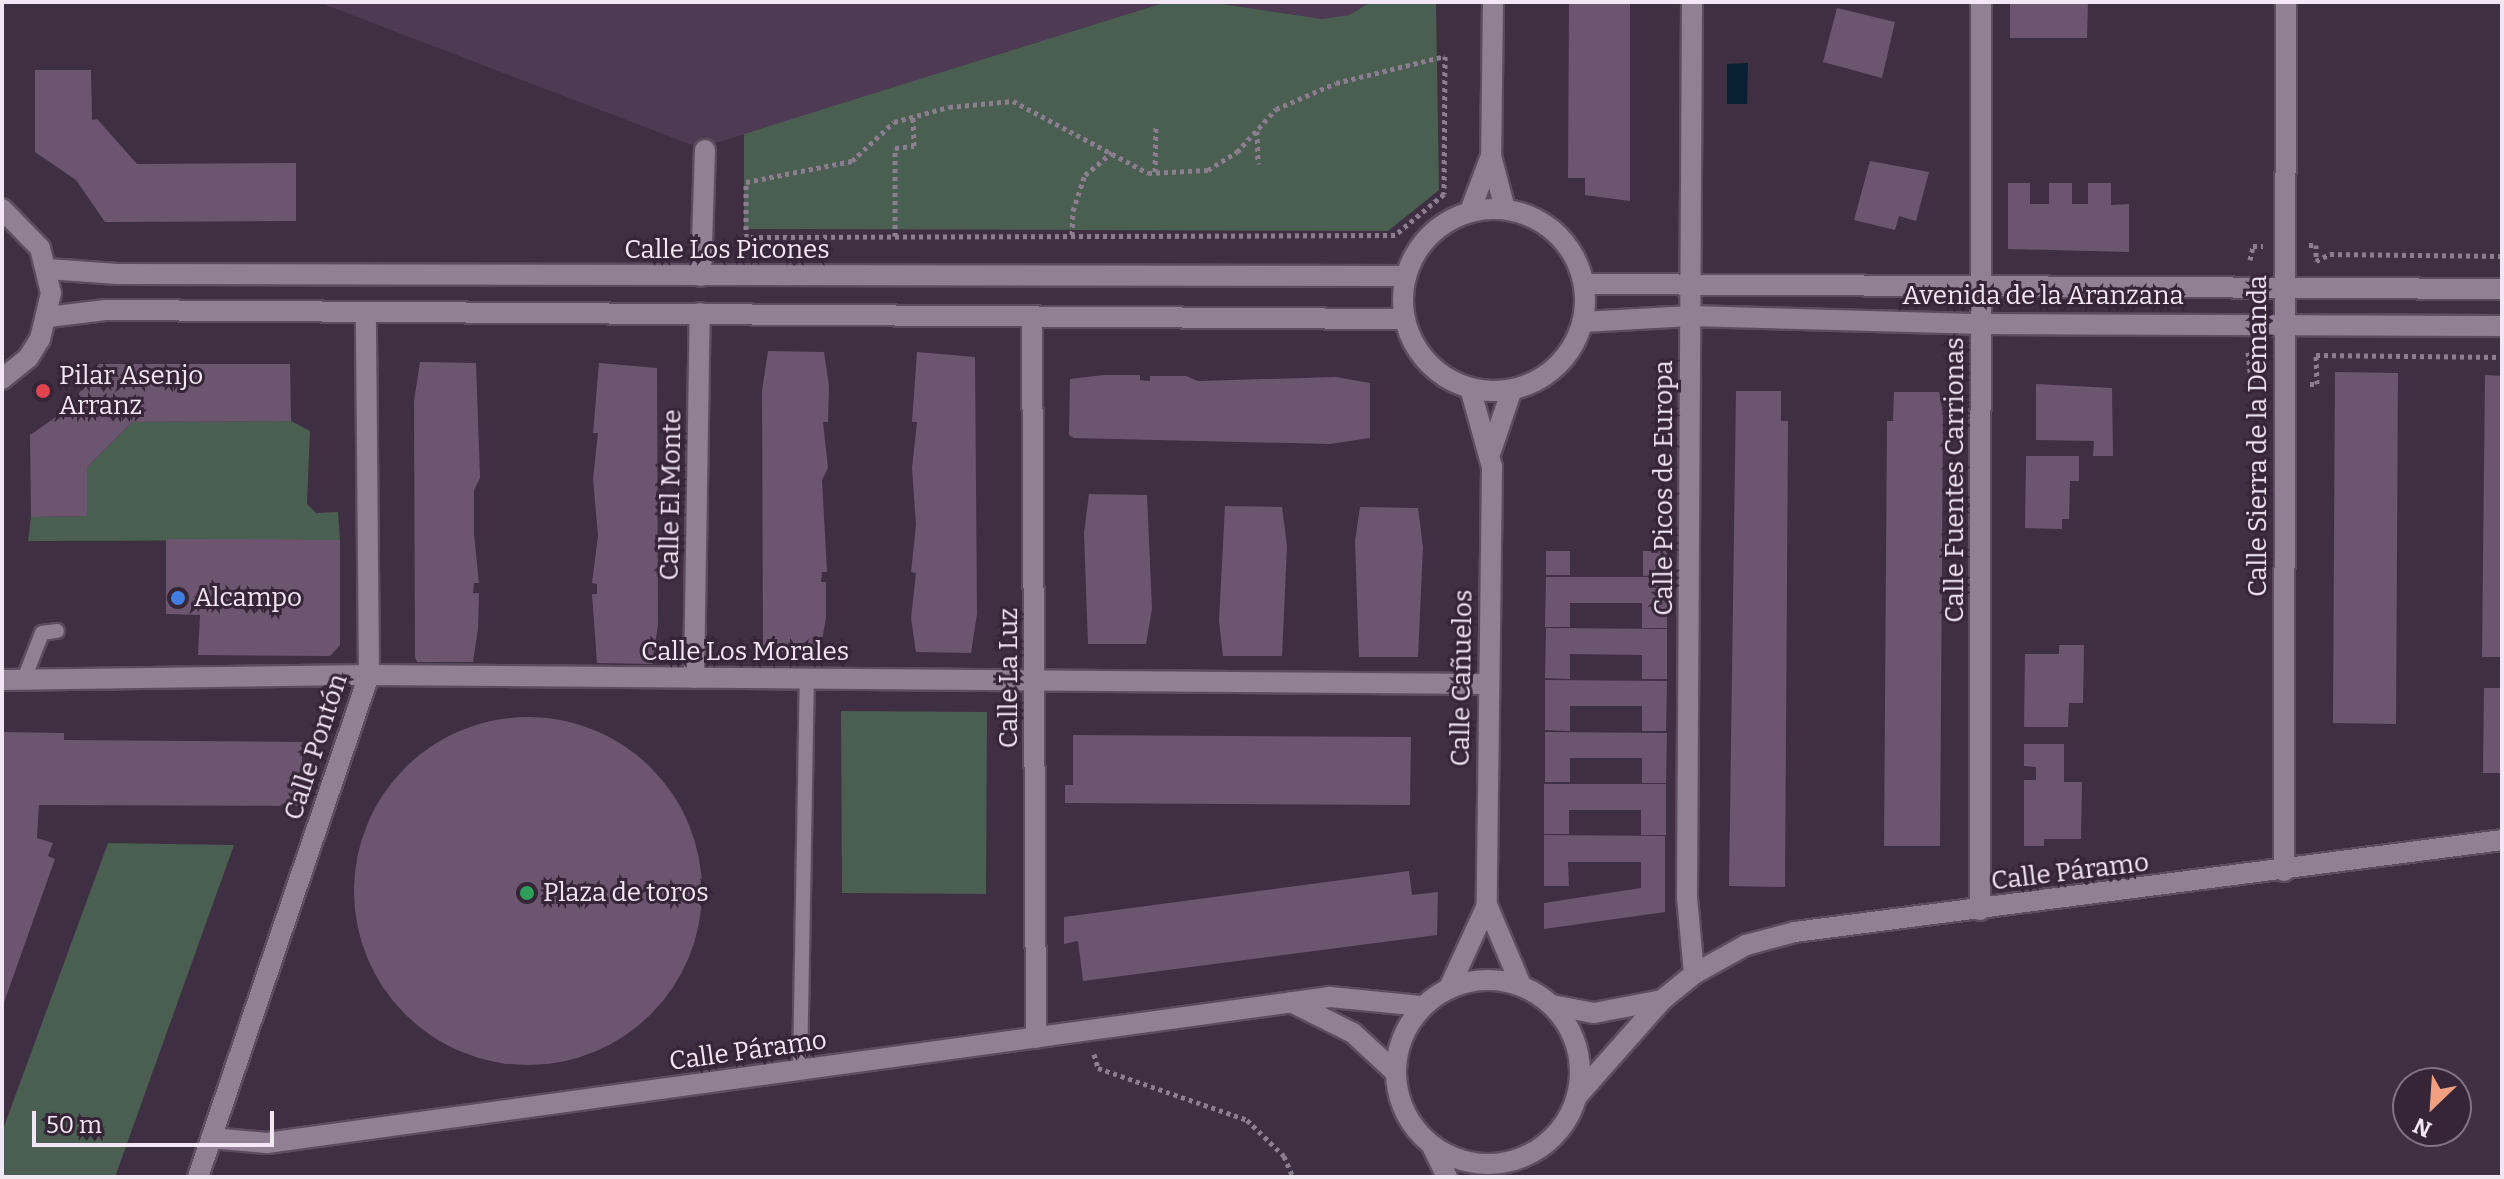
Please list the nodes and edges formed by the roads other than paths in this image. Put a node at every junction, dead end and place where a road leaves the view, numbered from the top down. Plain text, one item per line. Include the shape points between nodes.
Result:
1 (1493, 2) edge
2 (1692, 2) edge
3 (1981, 2) edge
4 (2286, 2) edge
5 (705, 150) dead end
6 (1491, 156) junction
7 (2, 209) edge
8 (1505, 209) junction
9 (1470, 211) junction
10 (48, 269) junction
11 (701, 276) junction
12 (1406, 276) junction
13 (1692, 283) junction
14 (1982, 283) junction
15 (1585, 284) junction
16 (2285, 288) junction
17 (2502, 289) edge
18 (700, 313) junction
19 (366, 314) junction
20 (1691, 316) junction
21 (48, 317) junction
22 (1032, 318) junction
23 (1405, 319) junction
24 (1583, 322) junction
25 (2285, 323) junction
26 (1982, 324) junction
27 (2502, 326) edge
28 (2, 379) edge
29 (1470, 388) junction
30 (1512, 389) junction
31 (1491, 451) junction
32 (57, 631) dead end
33 (369, 675) junction
34 (694, 678) junction
35 (807, 678) junction
36 (24, 679) junction
37 (2, 680) edge
38 (1035, 680) junction
39 (1488, 684) junction
40 (2502, 840) edge
41 (2284, 871) junction
42 (1487, 905) junction
43 (1980, 910) junction
44 (1694, 974) junction
45 (1521, 985) junction
46 (1450, 986) junction
47 (1662, 1000) junction
48 (1291, 1002) junction
49 (1552, 1005) junction
50 (1421, 1006) junction
51 (1036, 1038) junction
52 (800, 1071) junction
53 (1394, 1071) junction
54 (1578, 1095) junction
55 (211, 1138) junction
56 (1433, 1148) junction
57 (1529, 1155) junction
58 (198, 1177) edge
59 (1447, 1177) edge
60 (1523, 1177) edge

1 - 6 street
2 - 13 street, Calle Picos de Europa
3 - 14 street, Calle Fuentes Carrionas
4 - 16 street, Calle Sierra de la Demanda
5 - 11 street
6 - 8 street
6 - 9 street
7 - 10 street via 28,230
8 - 9 street
8 - 15 street via 1541,221 1559,235
9 - 12 street via 1433,231
10 - 11 street, Calle Los Picones via 117,274
10 - 21 street
11 - 12 street, Calle Los Picones
12 - 23 street
13 - 14 street, Avenida de la Aranzana
13 - 15 street, Avenida de la Aranzana
13 - 20 street, Calle Picos de Europa
14 - 16 street, Avenida de la Aranzana
14 - 26 street, Calle Fuentes Carrionas
15 - 24 street
16 - 17 street, Avenida de la Aranzana
16 - 25 street, Calle Sierra de la Demanda
18 - 19 street
18 - 22 street
18 - 34 street, Calle El Monte
19 - 21 street via 106,310
19 - 33 street, Calle Pontón
20 - 24 street, Avenida de la Aranzana
20 - 26 street, Avenida de la Aranzana
20 - 44 street, Calle Picos de Europa via 1687,897
21 - 28 street via 28,358
22 - 23 street
22 - 38 street, Calle La Luz
23 - 29 street via 1428,362
24 - 30 street via 1564,359 1544,376
25 - 26 street, Avenida de la Aranzana
25 - 27 street, Avenida de la Aranzana
25 - 41 street, Calle Sierra de la Demanda
26 - 43 street, Calle Fuentes Carrionas
29 - 30 street
29 - 31 street, Calle Cañuelos
30 - 31 street, Calle Cañuelos
31 - 39 street, Calle Cañuelos
32 - 36 lane via 42,633
33 - 34 street, Calle Los Morales
33 - 36 street, Calle Los Morales
33 - 55 street, Calle Pontón
34 - 35 street, Calle Los Morales
35 - 38 street, Calle Los Morales
35 - 52 lane
36 - 37 street, Calle Los Morales
38 - 39 street, Calle Los Morales
38 - 51 street, Calle La Luz
39 - 42 street, Calle Cañuelos
40 - 41 street, Calle Páramo
41 - 43 street, Calle Páramo
42 - 45 street, Calle Cañuelos
42 - 46 street, Calle Cañuelos
43 - 44 street, Calle Páramo via 1795,932 1746,945
44 - 47 street, Calle Páramo
45 - 46 street via 1486,981
45 - 49 street
46 - 50 street
47 - 49 street, Calle Páramo via 1594,1013
47 - 54 street, Calle Páramo
48 - 50 street, Calle Páramo via 1330,997
48 - 51 street, Calle Páramo
48 - 53 street via 1353,1033
49 - 54 street via 1577,1046
50 - 53 street via 1401,1035
51 - 52 street, Calle Páramo
52 - 55 street, Calle Páramo via 267,1143
53 - 56 street via 1398,1100 1412,1126
54 - 57 street via 1568,1119
55 - 58 street, Calle Pontón
56 - 57 street via 1464,1162 1497,1164
56 - 59 street
57 - 60 street

